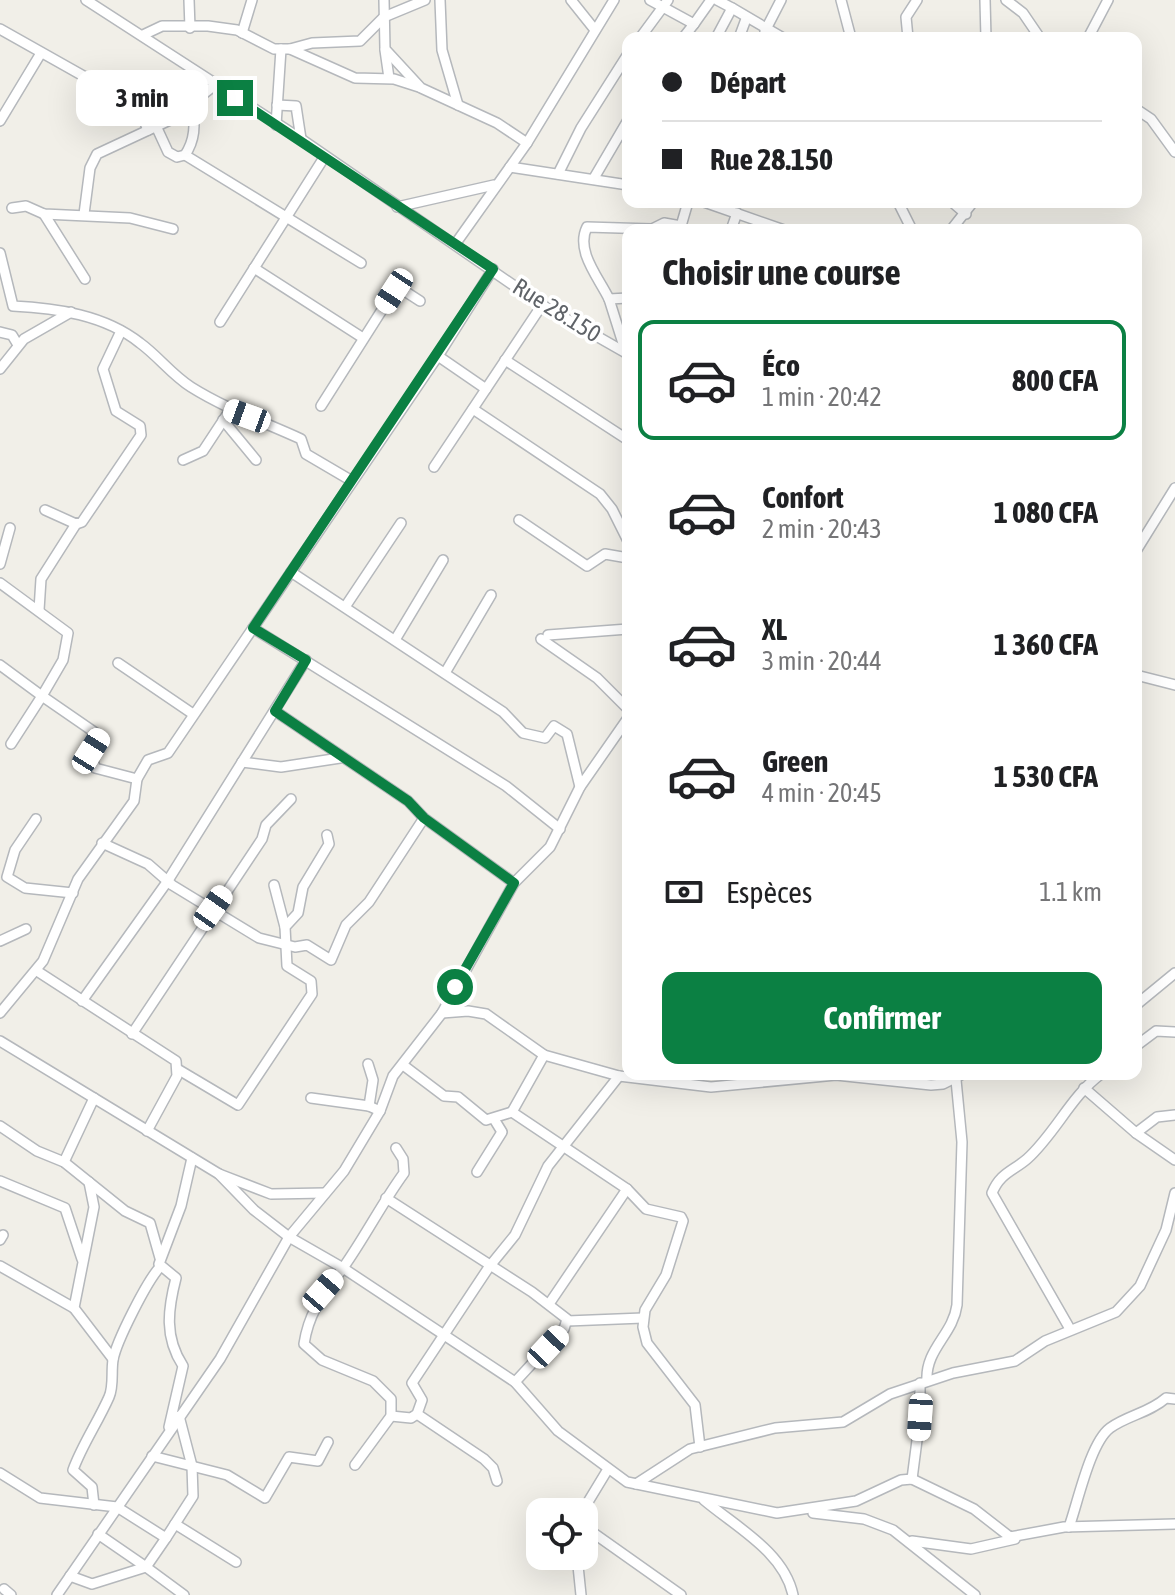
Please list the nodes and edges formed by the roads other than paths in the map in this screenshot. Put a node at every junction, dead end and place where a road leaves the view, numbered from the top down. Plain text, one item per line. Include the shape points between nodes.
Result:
1 (86, 0) edge
2 (189, 0) edge
3 (252, 0) edge
4 (384, 0) edge
5 (425, 0) edge
6 (440, 0) edge
7 (571, 0) edge
8 (614, 0) edge
9 (650, 0) edge
10 (711, 0) edge
11 (717, 0) edge
12 (781, 0) edge
13 (841, 0) edge
14 (917, 0) edge
15 (985, 0) edge
16 (1006, 0) edge
17 (1108, 0) edge
18 (666, 4) edge
19 (732, 8) junction
20 (384, 17) junction
21 (746, 19) junction
22 (694, 24) junction
23 (190, 28) junction
24 (0, 29) edge
25 (595, 30) junction
26 (765, 31) joint
27 (645, 32) edge
28 (688, 32) edge
29 (719, 32) edge
30 (741, 32) edge
31 (849, 32) edge
32 (907, 32) edge
33 (986, 32) edge
34 (1036, 32) edge
35 (1091, 32) edge
36 (242, 33) junction
37 (143, 35) junction
38 (286, 49) junction
39 (385, 49) junction
40 (41, 53) junction
41 (622, 64) edge
42 (389, 78) junction
43 (215, 85) junction
44 (421, 88) junction
45 (277, 105) junction
46 (458, 105) junction
47 (191, 106) junction
48 (1142, 113) edge
49 (0, 121) edge
50 (276, 125) junction
51 (152, 128) junction
52 (622, 130) edge
53 (301, 139) junction
54 (527, 143) junction
55 (1175, 152) edge
56 (185, 155) junction
57 (325, 156) junction
58 (510, 167) junction
59 (558, 174) junction
60 (594, 178) junction
61 (622, 184) edge
62 (494, 185) junction
63 (397, 207) junction
64 (12, 208) dead end
65 (722, 208) edge
66 (959, 208) edge
67 (970, 208) edge
68 (737, 213) junction
69 (44, 214) junction
70 (84, 214) junction
71 (966, 214) junction
72 (285, 219) junction
73 (733, 224) edge
74 (760, 224) edge
75 (957, 224) edge
76 (622, 228) edge
77 (173, 229) dead end
78 (456, 243) junction
79 (0, 253) edge
80 (361, 263) dead end
81 (254, 268) junction
82 (493, 269) junction
83 (85, 279) dead end
84 (4, 293) edge
85 (622, 298) edge
86 (609, 299) junction
87 (420, 301) dead end
88 (542, 305) junction
89 (71, 312) junction
90 (220, 322) dead end
91 (121, 331) junction
92 (0, 332) edge
93 (363, 338) junction
94 (622, 339) edge
95 (18, 345) junction
96 (622, 351) edge
97 (438, 356) junction
98 (505, 360) junction
99 (0, 369) edge
100 (486, 389) junction
101 (321, 406) dead end
102 (473, 409) junction
103 (230, 410) junction
104 (223, 420) junction
105 (622, 436) edge
106 (183, 460) dead end
107 (256, 460) dead end
108 (434, 467) dead end
109 (352, 481) junction
110 (1175, 488) edge
111 (45, 510) dead end
112 (519, 520) dead end
113 (401, 523) dead end
114 (76, 524) junction
115 (10, 528) dead end
116 (622, 529) edge
117 (1142, 541) edge
118 (622, 556) edge
119 (443, 560) dead end
120 (0, 564) edge
121 (291, 572) junction
122 (0, 583) edge
123 (491, 595) dead end
124 (345, 607) junction
125 (39, 610) junction
126 (253, 628) junction
127 (622, 630) edge
128 (395, 640) junction
129 (306, 660) junction
130 (118, 663) dead end
131 (0, 665) edge
132 (445, 673) junction
133 (1142, 677) edge
134 (1175, 685) edge
135 (42, 696) junction
136 (622, 703) edge
137 (275, 711) junction
138 (193, 714) junction
139 (622, 727) edge
140 (11, 744) dead end
141 (340, 758) junction
142 (242, 762) junction
143 (137, 779) junction
144 (580, 787) junction
145 (291, 799) dead end
146 (424, 818) junction
147 (36, 819) dead end
148 (560, 829) junction
149 (327, 835) dead end
150 (102, 843) junction
151 (3, 878) edge
152 (167, 882) junction
153 (514, 883) junction
154 (274, 885) dead end
155 (73, 893) junction
156 (213, 908) junction
157 (285, 927) junction
158 (26, 929) dead end
159 (0, 941) edge
160 (285, 944) junction
161 (37, 971) junction
162 (1175, 973) edge
163 (1142, 1000) edge
164 (82, 1001) junction
165 (0, 1013) edge
166 (442, 1013) junction
167 (1175, 1032) edge
168 (132, 1034) junction
169 (0, 1041) edge
170 (1142, 1042) edge
171 (544, 1055) junction
172 (368, 1064) dead end
173 (403, 1065) junction
174 (179, 1070) junction
175 (619, 1076) junction
176 (622, 1076) edge
177 (652, 1080) edge
178 (742, 1080) edge
179 (792, 1080) edge
180 (959, 1080) edge
181 (1094, 1080) edge
182 (740, 1086) junction
183 (1084, 1088) junction
184 (94, 1098) junction
185 (311, 1098) dead end
186 (369, 1106) junction
187 (380, 1111) junction
188 (512, 1112) junction
189 (1175, 1115) edge
190 (494, 1119) junction
191 (0, 1126) edge
192 (147, 1131) junction
193 (1136, 1133) junction
194 (564, 1147) junction
195 (396, 1148) dead end
196 (192, 1158) junction
197 (1175, 1160) edge
198 (64, 1162) junction
199 (477, 1172) dead end
200 (219, 1174) junction
201 (88, 1180) junction
202 (0, 1181) edge
203 (627, 1189) junction
204 (325, 1193) junction
205 (1175, 1193) edge
206 (386, 1198) junction
207 (1171, 1233) edge
208 (289, 1237) junction
209 (82, 1261) junction
210 (160, 1262) junction
211 (0, 1266) edge
212 (489, 1267) junction
213 (343, 1268) junction
214 (549, 1304) junction
215 (74, 1308) junction
216 (643, 1318) junction
217 (567, 1321) junction
218 (1070, 1329) junction
219 (444, 1333) junction
220 (113, 1359) junction
221 (515, 1382) junction
222 (923, 1382) junction
223 (1175, 1399) edge
224 (417, 1414) junction
225 (179, 1416) junction
226 (391, 1416) junction
227 (168, 1432) junction
228 (328, 1442) dead end
229 (700, 1447) junction
230 (152, 1456) junction
231 (355, 1465) dead end
232 (192, 1466) junction
233 (608, 1469) junction
234 (0, 1473) edge
235 (912, 1479) junction
236 (497, 1481) dead end
237 (636, 1484) junction
238 (699, 1496) junction
239 (590, 1498) edge
240 (94, 1505) junction
241 (117, 1507) junction
242 (802, 1512) junction
243 (175, 1524) junction
244 (1175, 1524) edge
245 (1069, 1527) junction
246 (98, 1534) junction
247 (598, 1537) edge
248 (166, 1538) junction
249 (1019, 1538) junction
250 (909, 1540) junction
251 (236, 1562) dead end
252 (146, 1567) junction
253 (578, 1570) edge
254 (70, 1576) junction
255 (57, 1595) edge
256 (184, 1595) edge
257 (581, 1595) edge
258 (681, 1595) edge
259 (793, 1595) edge
260 (975, 1595) edge

1 - 37 street, Rue 28.150
2 - 23 street
3 - 36 street
4 - 20 street
5 - 20 street
6 - 46 street via 442,50
7 - 25 street
8 - 25 street
9 - 18 street
10 - 22 street
11 - 19 street
12 - 26 street
13 - 31 street
14 - 32 street via 906,17
15 - 33 street
16 - 34 street
17 - 35 street
18 - 22 street
18 - 27 street
19 - 21 street
19 - 29 street
20 - 38 street via 360,41
20 - 39 street
21 - 26 street
21 - 30 street
22 - 28 street
23 - 36 street via 229,27
23 - 37 street via 162,26
24 - 40 street
25 - 54 street
36 - 38 street via 255,42
37 - 43 street, Rue 28.150
38 - 42 street via 355,78
38 - 45 street
39 - 42 street
39 - 44 street
40 - 49 street
40 - 51 street via 87,78 105,107 140,111
41 - 59 street
42 - 44 street
43 - 47 street
43 - 50 street, Rue 28.150
44 - 46 street
45 - 50 street
45 - 53 street via 296,106
46 - 54 street
47 - 51 street
47 - 56 street via 192,144
48 - 55 street
50 - 53 street, Rue 28.150
51 - 56 street via 168,152
51 - 70 street via 94,159
52 - 60 street
53 - 57 street, Rue 28.150
54 - 58 street
56 - 72 street
57 - 63 street, Rue 28.150
57 - 72 street
58 - 59 street
58 - 62 street
59 - 60 street
60 - 61 street
62 - 63 street
62 - 78 street
63 - 78 street, Rue 28.150
64 - 69 street via 26,206
65 - 68 street
66 - 71 street
67 - 71 street
68 - 73 street
68 - 74 street
69 - 70 street
69 - 83 street
70 - 77 street
71 - 75 street
72 - 80 street
72 - 81 street
76 - 86 street via 593,225 583,235 587,258
78 - 82 street, Rue 28.150
79 - 84 street
81 - 90 street
81 - 93 street
82 - 88 street, Rue 28.150
82 - 97 street
84 - 89 street via 13,306
85 - 86 street
86 - 94 street
87 - 93 street via 403,290 394,291
88 - 96 street, Rue 28.150
88 - 98 street
89 - 91 street
89 - 95 street
91 - 103 street via 188,385
91 - 114 street via 103,369 116,411 140,426 141,435
92 - 95 street via 12,335
93 - 101 street
95 - 99 street
97 - 100 street
97 - 109 street
98 - 100 street
98 - 105 street
100 - 102 street
102 - 108 street
102 - 116 street via 600,494
103 - 104 street
103 - 109 street via 301,439 306,454
104 - 106 street via 203,451
104 - 107 street
109 - 121 street
110 - 117 street
111 - 114 street
112 - 118 street via 587,566 605,554
113 - 124 street
114 - 125 street via 41,579
115 - 120 street
119 - 128 street
121 - 124 street
121 - 126 street
122 - 125 street
123 - 132 street
124 - 128 street
125 - 135 street via 68,633 63,660
126 - 129 street
126 - 138 street
127 - 136 street via 545,637
128 - 132 street
129 - 137 street
129 - 148 street via 506,786
130 - 138 street
131 - 135 street
132 - 144 street via 531,738 545,738 554,726 567,734
133 - 134 street
135 - 140 street
135 - 143 street via 100,736 91,751 95,768
137 - 141 street
137 - 142 street
138 - 143 street via 168,753 148,760
139 - 144 street
141 - 142 street via 281,767
141 - 146 street via 408,801
142 - 152 street
143 - 150 street via 134,801
144 - 148 street
145 - 156 street via 266,825 262,839
146 - 153 street
146 - 160 street via 369,902 346,925 331,960 307,945
147 - 151 street
148 - 153 street via 550,847
149 - 157 street via 329,844 303,887 298,913
150 - 152 street via 148,864
150 - 155 street
151 - 155 street via 25,888
152 - 156 street
152 - 164 street
153 - 166 street
154 - 157 street
155 - 161 street
156 - 160 street via 259,938
156 - 168 street
157 - 160 street
158 - 159 street
160 - 174 street via 287,966 311,981 312,994 238,1105
161 - 164 street
161 - 165 street
162 - 163 street
164 - 168 street
166 - 171 street via 486,1014
166 - 173 street
167 - 170 street via 1156,1031
168 - 174 street via 176,1061
169 - 184 street
171 - 175 street
171 - 188 street
172 - 186 street via 373,1080
173 - 187 street via 393,1076
173 - 190 street via 444,1096 458,1097 486,1120
174 - 192 street
175 - 176 street
175 - 194 street
177 - 182 street
178 - 182 street
179 - 182 street
180 - 222 street via 957,1305 952,1323 927,1360
181 - 183 street
183 - 193 street
183 - 218 street via 992,1193
184 - 192 street
184 - 198 street
185 - 186 street
186 - 187 street
187 - 204 street
188 - 190 street
188 - 194 street
189 - 193 street via 1157,1117
190 - 199 street via 502,1132
191 - 198 street
192 - 196 street
193 - 197 street
194 - 203 street
194 - 212 street via 548,1166 515,1235
195 - 206 street via 404,1173
196 - 200 street
196 - 210 street
198 - 201 street
200 - 204 street via 271,1194
200 - 208 street
201 - 209 street via 94,1207
201 - 210 street via 125,1211 150,1223
202 - 209 street via 65,1208
203 - 214 street
203 - 216 street via 646,1209 683,1221 666,1275
204 - 208 street
205 - 207 street
206 - 212 street
206 - 213 street
207 - 218 street via 1125,1306
208 - 213 street
208 - 225 street via 220,1359
209 - 215 street
210 - 220 street via 131,1323 121,1332
210 - 227 street via 176,1278 168,1316 174,1351 183,1366
211 - 215 street
212 - 214 street
212 - 219 street
213 - 219 street
213 - 226 street via 312,1311 304,1344 322,1360 378,1384 391,1399
214 - 217 street
215 - 220 street
216 - 217 street
216 - 229 street via 647,1343 695,1405
217 - 221 street
218 - 222 street via 1015,1361
219 - 221 street
219 - 224 street via 412,1383 422,1400
220 - 240 street via 111,1393 73,1470 92,1487
221 - 233 street via 558,1431
222 - 229 street via 880,1398 843,1422 775,1428
222 - 235 street
223 - 245 street via 1166,1398 1106,1431
224 - 226 street
224 - 236 street via 484,1459
225 - 227 street
225 - 232 street
226 - 231 street
227 - 230 street
228 - 232 street via 318,1461 289,1457 265,1498 227,1475
229 - 237 street via 671,1458
230 - 232 street
230 - 241 street
232 - 243 street via 193,1496
233 - 237 street
233 - 239 street
234 - 240 street via 40,1498
235 - 242 street via 856,1501
235 - 249 street
237 - 238 street
238 - 242 street via 750,1510
238 - 259 street via 766,1549 790,1580
240 - 241 street
241 - 246 street
241 - 248 street
242 - 250 street via 879,1523
243 - 248 street
243 - 251 street
244 - 245 street
245 - 249 street
246 - 252 street
246 - 254 street
247 - 258 street
248 - 252 street
249 - 250 street via 971,1549
250 - 260 street
252 - 254 street via 92,1584
252 - 256 street
253 - 257 street
254 - 255 street

